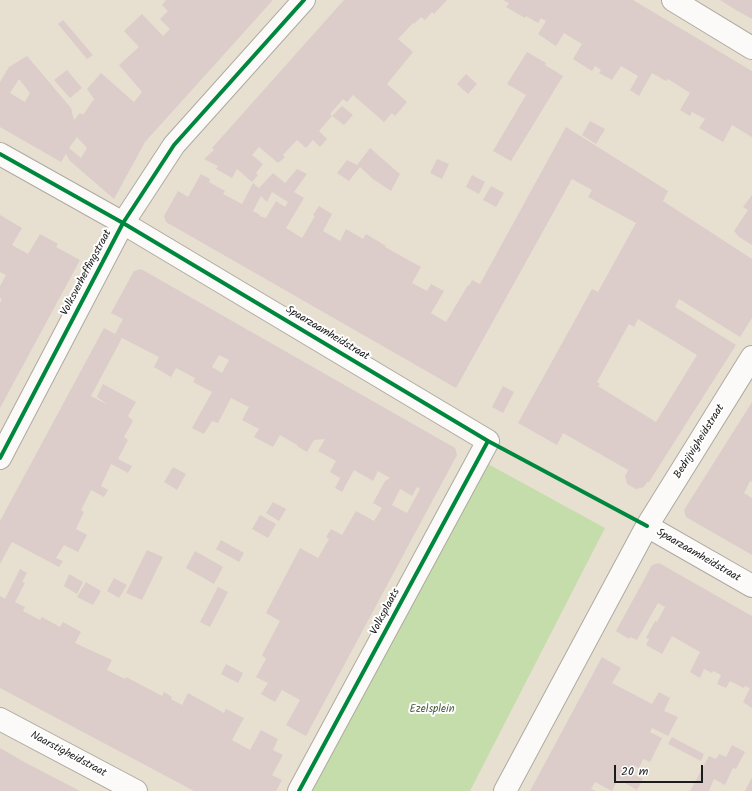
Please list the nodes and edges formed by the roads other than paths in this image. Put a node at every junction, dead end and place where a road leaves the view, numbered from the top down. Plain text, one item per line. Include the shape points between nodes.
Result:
1 (304, 0) edge
2 (673, 0) edge
3 (752, 48) edge
4 (0, 154) edge
5 (123, 223) junction
6 (752, 357) edge
7 (488, 441) joint
8 (0, 458) edge
9 (647, 526) junction
10 (752, 586) edge
11 (0, 719) edge
12 (136, 791) edge
13 (299, 791) edge
14 (505, 791) edge

1 - 5 street, Volksverheffingstraat via 174,145
2 - 3 street
4 - 5 street, Spaarzaamheidstraat
5 - 7 street, Spaarzaamheidstraat
5 - 8 street, Volksverheffingstraat
6 - 9 street, Bedrijvigheidstraat
7 - 13 street, Volksplaats
9 - 10 street, Spaarzaamheidstraat
9 - 14 street
11 - 12 street, Naarstigheidstraat

